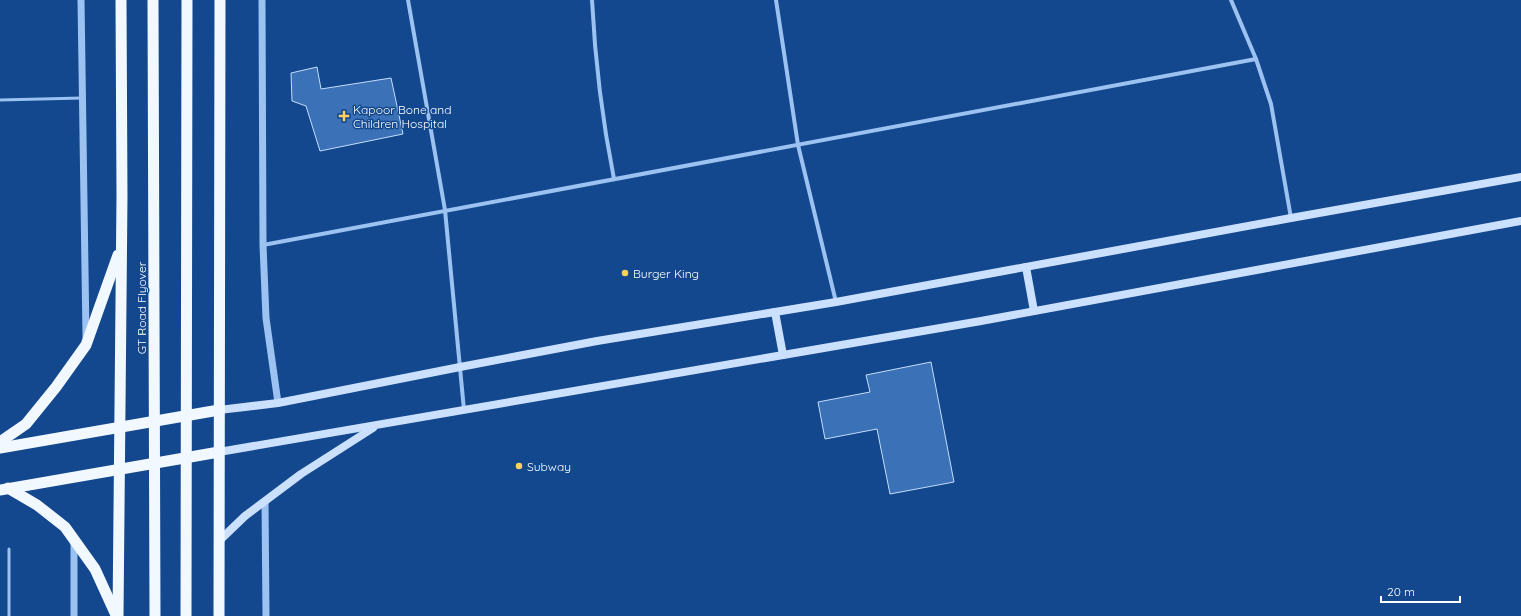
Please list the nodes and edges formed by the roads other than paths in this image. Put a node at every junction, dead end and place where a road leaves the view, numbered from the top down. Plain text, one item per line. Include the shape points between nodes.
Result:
1 (81, 0) edge
2 (121, 0) edge
3 (153, 0) edge
4 (187, 0) edge
5 (220, 0) edge
6 (262, 0) edge
7 (408, 0) edge
8 (592, 0) edge
9 (776, 0) edge
10 (1231, 0) edge
11 (1256, 59) junction
12 (82, 98) junction
13 (0, 100) edge
14 (798, 145) junction
15 (1521, 177) edge
16 (614, 179) junction
17 (445, 210) junction
18 (1291, 218) junction
19 (1521, 221) edge
20 (121, 245) junction
21 (263, 245) junction
22 (1026, 267) junction
23 (836, 302) junction
24 (1034, 311) junction
25 (775, 312) junction
26 (86, 345) junction
27 (782, 355) junction
28 (460, 367) junction
29 (278, 403) junction
30 (219, 410) junction
31 (464, 411) junction
32 (377, 425) junction
33 (120, 428) junction
34 (0, 442) edge
35 (0, 448) edge
36 (219, 452) junction
37 (119, 469) junction
38 (3, 490) edge
39 (265, 501) junction
40 (74, 539) junction
41 (219, 541) junction
42 (9, 549) dead end
43 (9, 616) edge
44 (74, 616) edge
45 (117, 616) edge
46 (155, 616) edge
47 (186, 616) edge
48 (219, 616) edge
49 (266, 616) edge

1 - 12 street
2 - 20 highway
3 - 46 highway, GT Road Flyover, bridge
4 - 47 highway, bridge
5 - 30 highway
6 - 21 street
7 - 17 street
8 - 16 street via 599,91
9 - 14 street
10 - 11 street
11 - 14 street
11 - 18 street via 1270,104
12 - 13 lane
12 - 26 street
14 - 16 street
14 - 23 street
15 - 18 main road
16 - 17 street
17 - 21 street
17 - 28 street
18 - 22 main road
19 - 24 main road
20 - 26 highway
20 - 33 highway
21 - 29 street via 266,318
22 - 23 main road
22 - 24 main road
23 - 25 main road
24 - 27 main road
25 - 27 main road
25 - 28 main road via 597,341
26 - 34 highway via 26,424
27 - 31 main road
28 - 29 main road
28 - 31 street
29 - 30 main road
30 - 33 highway
30 - 36 highway
31 - 32 main road
32 - 36 main road
32 - 39 main road via 301,474
33 - 35 highway
33 - 37 highway
36 - 37 highway
36 - 41 highway
37 - 38 highway
37 - 45 highway
38 - 40 highway via 36,505 65,527
39 - 41 main road
39 - 49 street
40 - 44 street
40 - 45 highway via 95,569
41 - 48 highway
42 - 43 lane

